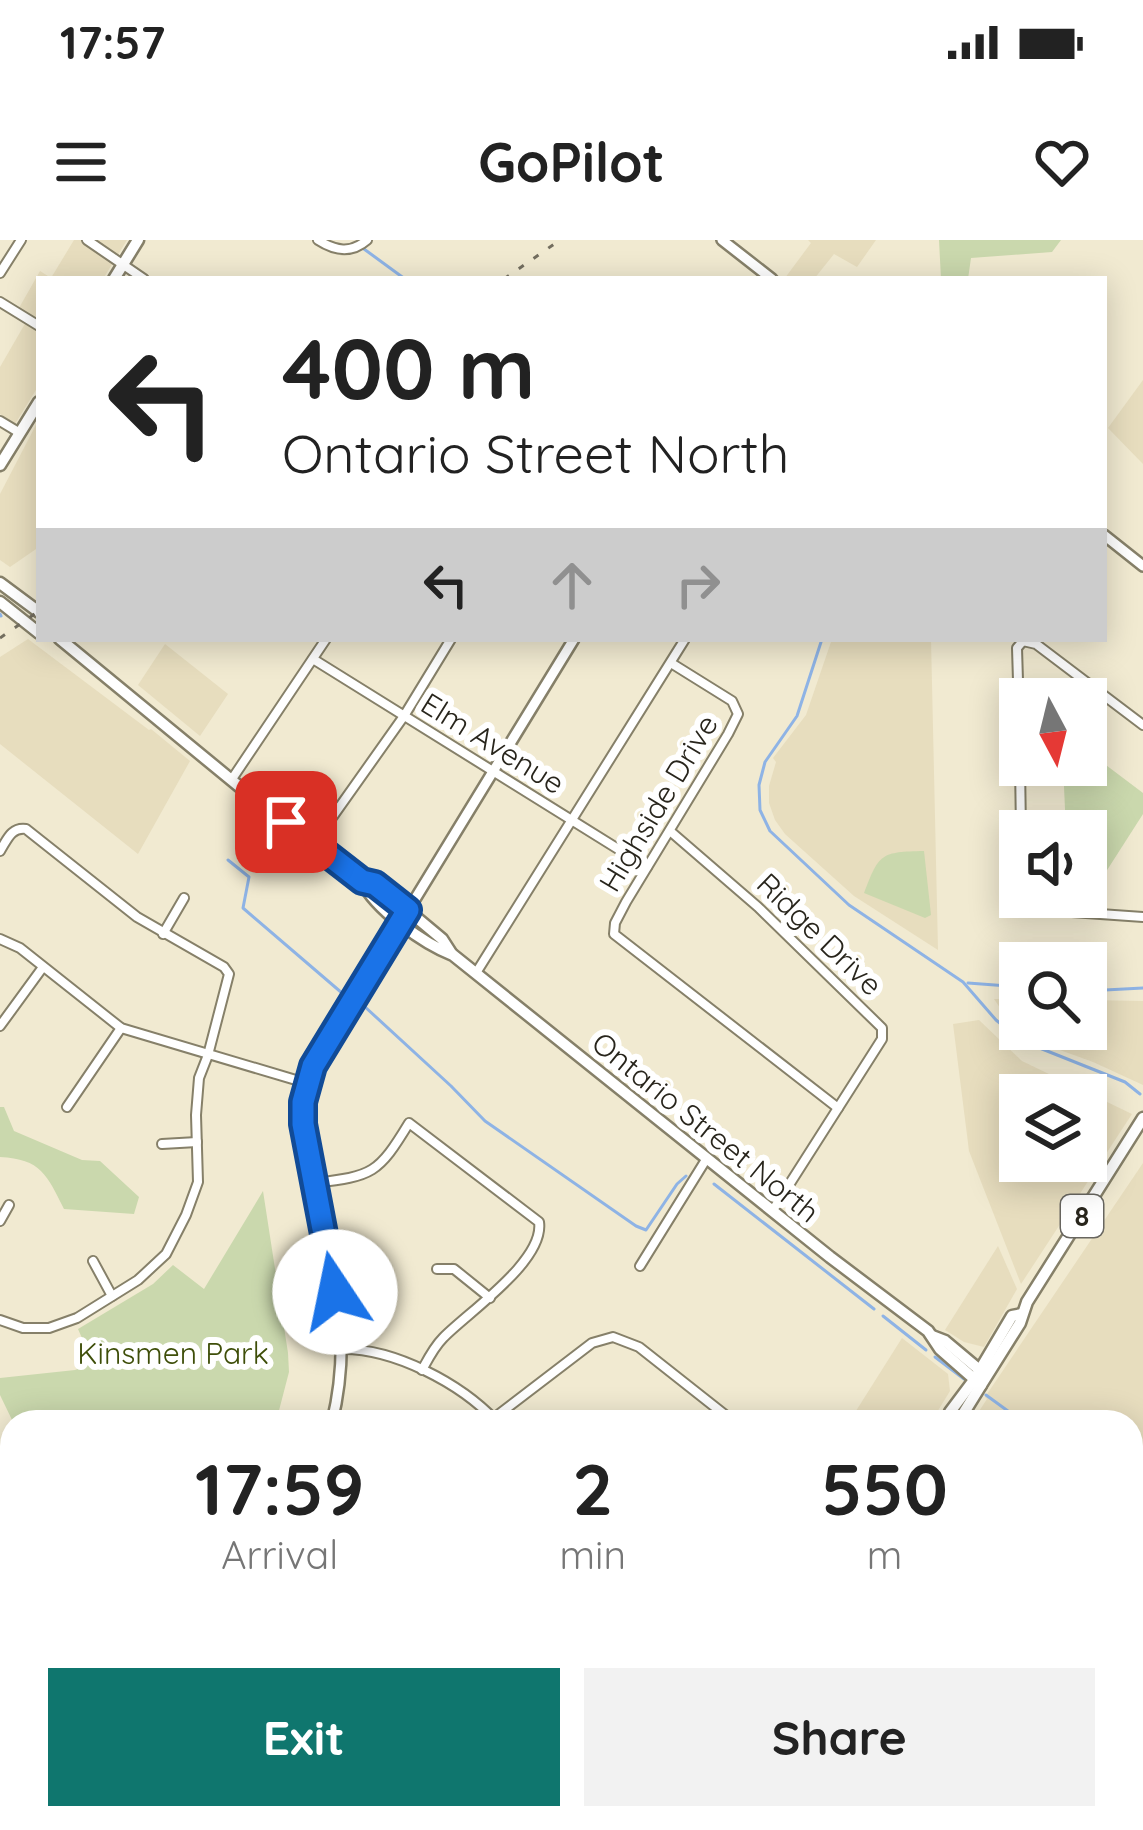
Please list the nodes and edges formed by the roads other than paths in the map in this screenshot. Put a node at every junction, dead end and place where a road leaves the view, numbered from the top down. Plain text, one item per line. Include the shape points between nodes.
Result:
1 (21, 240) edge
2 (87, 240) edge
3 (138, 240) edge
4 (318, 240) edge
5 (722, 240) edge
6 (362, 244) edge
7 (123, 265) junction
8 (0, 273) edge
9 (116, 276) edge
10 (140, 276) edge
11 (768, 276) edge
12 (0, 302) edge
13 (36, 324) edge
14 (36, 407) edge
15 (0, 421) edge
16 (20, 433) junction
17 (0, 465) edge
18 (1107, 538) edge
19 (1143, 566) edge
20 (0, 583) edge
21 (0, 602) edge
22 (36, 611) edge
23 (36, 631) edge
24 (64, 642) edge
25 (324, 642) edge
26 (449, 642) edge
27 (572, 642) edge
28 (683, 642) edge
29 (1022, 642) edge
30 (1027, 642) edge
31 (313, 659) junction
32 (671, 663) junction
33 (1018, 678) edge
34 (1081, 678) edge
35 (1107, 698) edge
36 (404, 716) junction
37 (1143, 725) edge
38 (492, 770) junction
39 (232, 779) junction
40 (572, 820) junction
41 (670, 831) junction
42 (314, 843) junction
43 (0, 851) edge
44 (647, 868) junction
45 (184, 898) dead end
46 (1107, 914) edge
47 (404, 916) junction
48 (1143, 917) edge
49 (163, 934) junction
50 (0, 939) edge
51 (43, 967) junction
52 (476, 973) junction
53 (0, 1026) edge
54 (121, 1028) junction
55 (208, 1055) junction
56 (306, 1083) junction
57 (67, 1107) dead end
58 (838, 1108) junction
59 (1143, 1118) edge
60 (197, 1142) junction
61 (161, 1144) dead end
62 (707, 1158) junction
63 (314, 1183) junction
64 (10, 1205) dead end
65 (773, 1210) junction
66 (0, 1221) edge
67 (93, 1261) dead end
68 (640, 1266) dead end
69 (437, 1269) dead end
70 (112, 1296) junction
71 (490, 1298) junction
72 (0, 1320) edge
73 (343, 1348) junction
74 (422, 1370) junction
75 (981, 1378) junction
76 (334, 1410) edge
77 (483, 1410) edge
78 (507, 1410) edge
79 (719, 1410) edge
80 (965, 1410) edge

1 - 8 street
2 - 7 street
3 - 7 main road
4 - 6 street via 340,250
5 - 11 street
7 - 9 main road
7 - 10 street
12 - 13 street
14 - 16 main road
15 - 16 street
16 - 17 main road
18 - 19 street
20 - 22 main road
21 - 23 main road
24 - 39 main road, Ontario Street North
25 - 31 street
26 - 36 street
27 - 38 street
28 - 32 street
29 - 33 street
30 - 34 street
31 - 36 street, Elm Avenue
31 - 39 street
32 - 40 street
32 - 41 street, Highside Drive via 732,701 738,714
35 - 37 street
36 - 38 street, Elm Avenue
36 - 42 street
38 - 40 street, Elm Avenue
38 - 47 street
39 - 42 main road, Ontario Street North
40 - 44 street, Elm Avenue
40 - 52 street
41 - 44 street, Highside Drive
41 - 58 street, Ridge Drive via 882,1028
42 - 47 main road, Ontario Street North via 375,884
43 - 49 street via 11,833 26,829
44 - 58 street, Highside Drive via 614,934
45 - 49 street
46 - 48 street
47 - 52 main road, Ontario Street North
47 - 56 street
49 - 55 street via 229,974
50 - 51 street
51 - 53 street
51 - 54 street
52 - 62 main road, Ontario Street North
54 - 55 street
54 - 57 street
55 - 56 street
55 - 60 street via 199,1078
56 - 63 street via 303,1124
58 - 65 street, Ridge Drive
59 - 75 main road, 8 via 1022,1314 1012,1316
60 - 61 street
60 - 70 street via 198,1182 166,1254
62 - 65 main road, Ontario Street North
62 - 68 street
63 - 71 street via 369,1174 409,1124 538,1222 535,1242
63 - 73 street
64 - 66 street
65 - 75 main road, Ontario Street North
67 - 70 street
69 - 71 street via 454,1269
70 - 72 street via 49,1328
71 - 74 street via 440,1340
73 - 74 street via 377,1351
73 - 76 street
74 - 77 street
75 - 80 main road, 8
78 - 79 street via 592,1342 614,1337 631,1341

